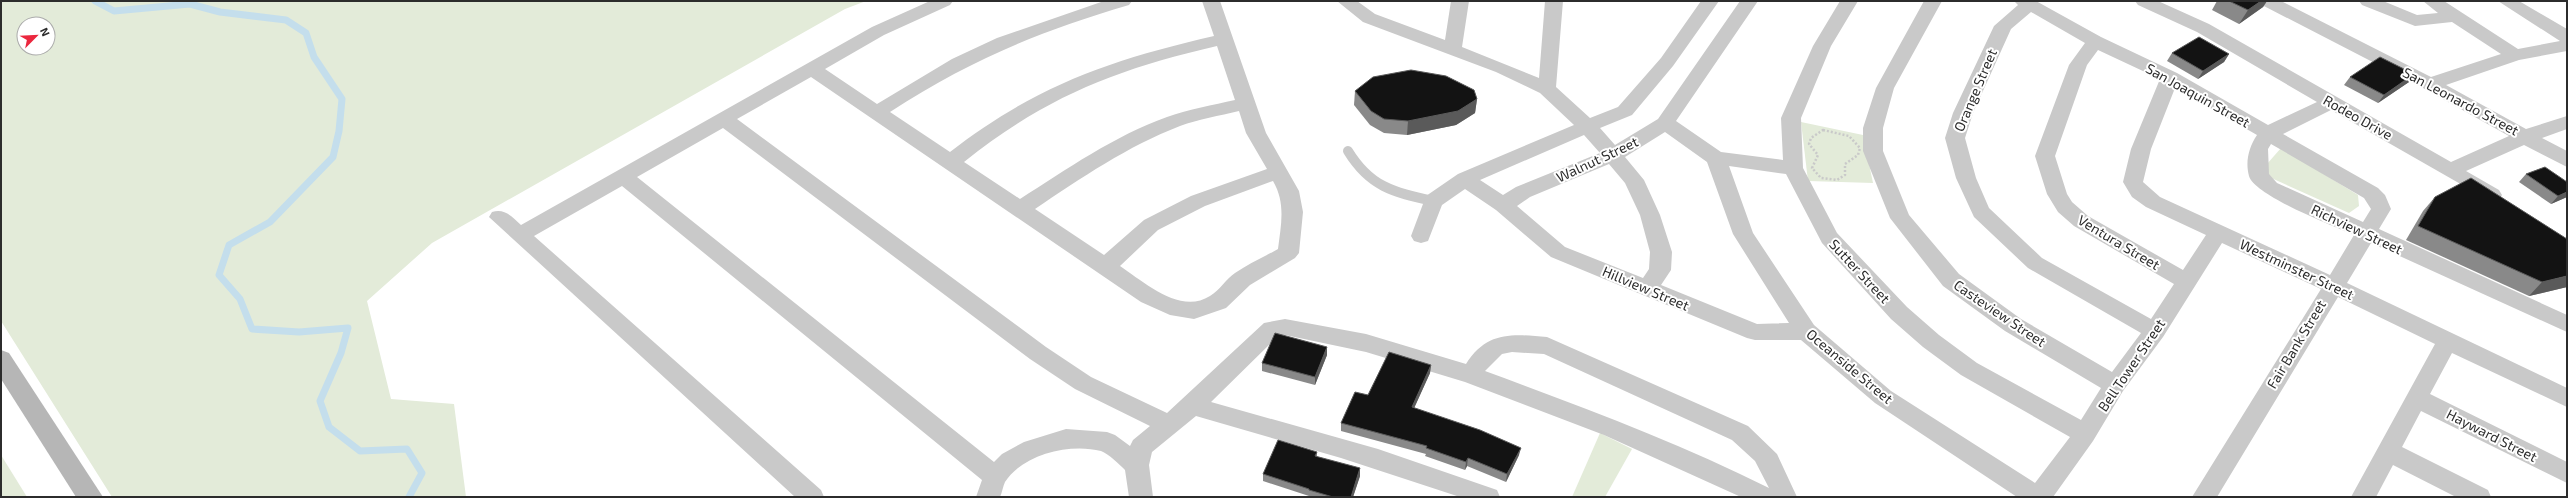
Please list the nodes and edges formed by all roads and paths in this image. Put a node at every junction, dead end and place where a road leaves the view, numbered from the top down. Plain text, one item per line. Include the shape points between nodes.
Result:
1 (944, 1) edge
2 (1123, 1) edge
3 (1212, 1) edge
4 (1346, 1) edge
5 (1460, 1) edge
6 (1554, 1) edge
7 (1710, 1) edge
8 (1749, 1) edge
9 (1850, 1) edge
10 (1933, 1) edge
11 (2144, 1) edge
12 (2268, 1) edge
13 (2368, 1) edge
14 (2432, 1) edge
15 (2507, 1) edge
16 (2026, 3) edge
17 (1371, 10) edge
18 (2457, 16) junction
19 (2567, 37) edge
20 (1224, 39) junction
21 (2095, 41) junction
22 (2567, 45) edge
23 (1453, 49) junction
24 (2515, 55) junction
25 (812, 69) junction
26 (2170, 77) junction
27 (2430, 84) junction
28 (1547, 89) junction
29 (2332, 102) junction
30 (1244, 104) junction
31 (877, 112) junction
32 (724, 119) junction
33 (2567, 122) edge
34 (1665, 123) junction
35 (1588, 127) junction
36 (2268, 133) junction
37 (2526, 136) junction
38 (1348, 151) dead end
39 (1611, 156) junction
40 (1716, 158) junction
41 (2567, 160) edge
42 (950, 162) junction
43 (1793, 168) junction
44 (2452, 170) junction
45 (1279, 172) junction
46 (624, 176) junction
47 (1465, 179) junction
48 (1830, 180) joint
49 (2371, 194) joint
50 (1433, 201) junction
51 (2506, 203) edge
52 (1502, 205) junction
53 (1020, 209) junction
54 (499, 217) dead end
55 (2218, 231) junction
56 (2366, 233) junction
57 (520, 236) junction
58 (1421, 236) dead end
59 (1105, 267) junction
60 (2185, 281) junction
61 (2332, 285) junction
62 (1647, 288) junction
63 (2567, 323) edge
64 (1806, 331) junction
65 (2155, 331) junction
66 (2447, 342) junction
67 (1, 359) edge
68 (1471, 375) junction
69 (2115, 385) junction
70 (2416, 398) junction
71 (2567, 398) edge
72 (1192, 406) junction
73 (1169, 425) junction
74 (2085, 434) junction
75 (2388, 451) junction
76 (1137, 465) junction
77 (2567, 473) edge
78 (991, 487) edge
79 (90, 497) edge
80 (812, 497) edge
81 (1141, 497) edge
82 (1488, 497) edge
83 (1764, 497) edge
84 (1785, 497) edge
85 (2038, 497) edge
86 (2204, 497) edge
87 (2363, 497) edge
88 (2479, 497) edge

1 - 25 street via 878,30
2 - 31 street via 1058,20 999,44 936,75
3 - 20 street
4 - 17 street
5 - 23 street
6 - 28 street
7 - 35 street via 1666,62 1626,111
8 - 34 street, Walnut Street
9 - 43 street, Sutter Street via 1822,46 1791,118
10 - 69 street, Casteview Street via 1885,88 1873,128 1873,151 1900,218 1951,280 2013,325
11 - 29 street, Rodeo Drive via 2203,28
12 - 27 street, San Leonardo Street
13 - 18 street via 2415,21
14 - 18 street
15 - 19 street
16 - 21 street, San Joaquin Street
16 - 65 street, Orange Street via 2003,26 1963,113 1955,138 1966,178 1981,212 2035,263
17 - 23 street
18 - 24 street
20 - 30 street
20 - 42 street via 1168,52 1107,71 1059,91 1003,122
21 - 26 street, San Joaquin Street
21 - 60 street, Ventura Street via 2078,65 2045,156 2056,194 2081,221
22 - 24 street
23 - 28 street
24 - 27 street
25 - 31 street
25 - 32 street
26 - 36 street, San Joaquin Street
26 - 55 street, Westminster Street via 2141,149 2133,182 2139,192 2153,202
27 - 37 street, San Leonardo Street
28 - 35 street
29 - 36 street
29 - 44 street, Rodeo Drive
30 - 45 street via 1256,133
30 - 53 street via 1174,122 1128,142
31 - 42 street
32 - 46 street
32 - 73 street via 1038,353 1083,383
33 - 37 street
34 - 39 street, Walnut Street
34 - 40 street
35 - 39 street
35 - 47 street
36 - 49 street, San Joaquin Street
36 - 56 street, Richview Street via 2258,149 2259,176 2263,182 2270,188
37 - 41 street, San Leonardo Street
37 - 44 street
38 - 50 lane via 1361,173 1376,184 1398,193
39 - 52 street, Walnut Street via 1522,192
39 - 62 street via 1634,180 1650,216 1661,252 1660,270
40 - 43 street
40 - 64 street, Oceanside Street via 1743,234
42 - 53 street
43 - 74 street, Sutter Street via 1829,238 1899,313 1969,369
44 - 51 street, Rodeo Drive
45 - 59 street via 1198,201 1151,225
45 - 59 street via 1289,191 1293,212 1288,253 1242,279 1218,302 1194,311 1178,309 1149,296
46 - 57 street
46 - 78 street
47 - 50 street
47 - 52 street, Hillview Street
48 - 48 path via 1845,175 1845,164 1858,155 1860,148 1858,143 1844,133 1823,130 1810,138 1809,144 1818,155 1812,168 1821,178
49 - 56 street, Fair Bank Street via 2378,200 2380,209
50 - 58 street
52 - 62 street, Hillview Street via 1558,252
53 - 59 street
54 - 57 street
55 - 60 street, Bell Tower Street
55 - 61 street, Westminster Street
56 - 61 street, Fair Bank Street
56 - 63 street, Richview Street
57 - 80 street
60 - 65 street, Bell Tower Street
61 - 66 street, Westminster Street
61 - 86 street, Fair Bank Street
62 - 64 street, Hillview Street via 1755,332
64 - 85 street, Oceanside Street via 1884,397
65 - 69 street, Bell Tower Street
66 - 70 street
66 - 71 street, Westminster Street
67 - 79 main road
68 - 72 street via 1366,343 1285,327 1272,330
68 - 83 street via 1612,428
68 - 84 street via 1481,357 1496,347 1514,342 1548,346 1740,433 1762,450 1774,466
69 - 74 street, Bell Tower Street
70 - 75 street
70 - 77 street, Hayward Street
72 - 73 street
72 - 82 street via 1306,436 1424,473
73 - 76 street via 1141,447
74 - 85 street, Bell Tower Street
75 - 87 street
75 - 88 street
76 - 78 street via 1107,442 1066,439 1032,449 1011,461
76 - 81 street

